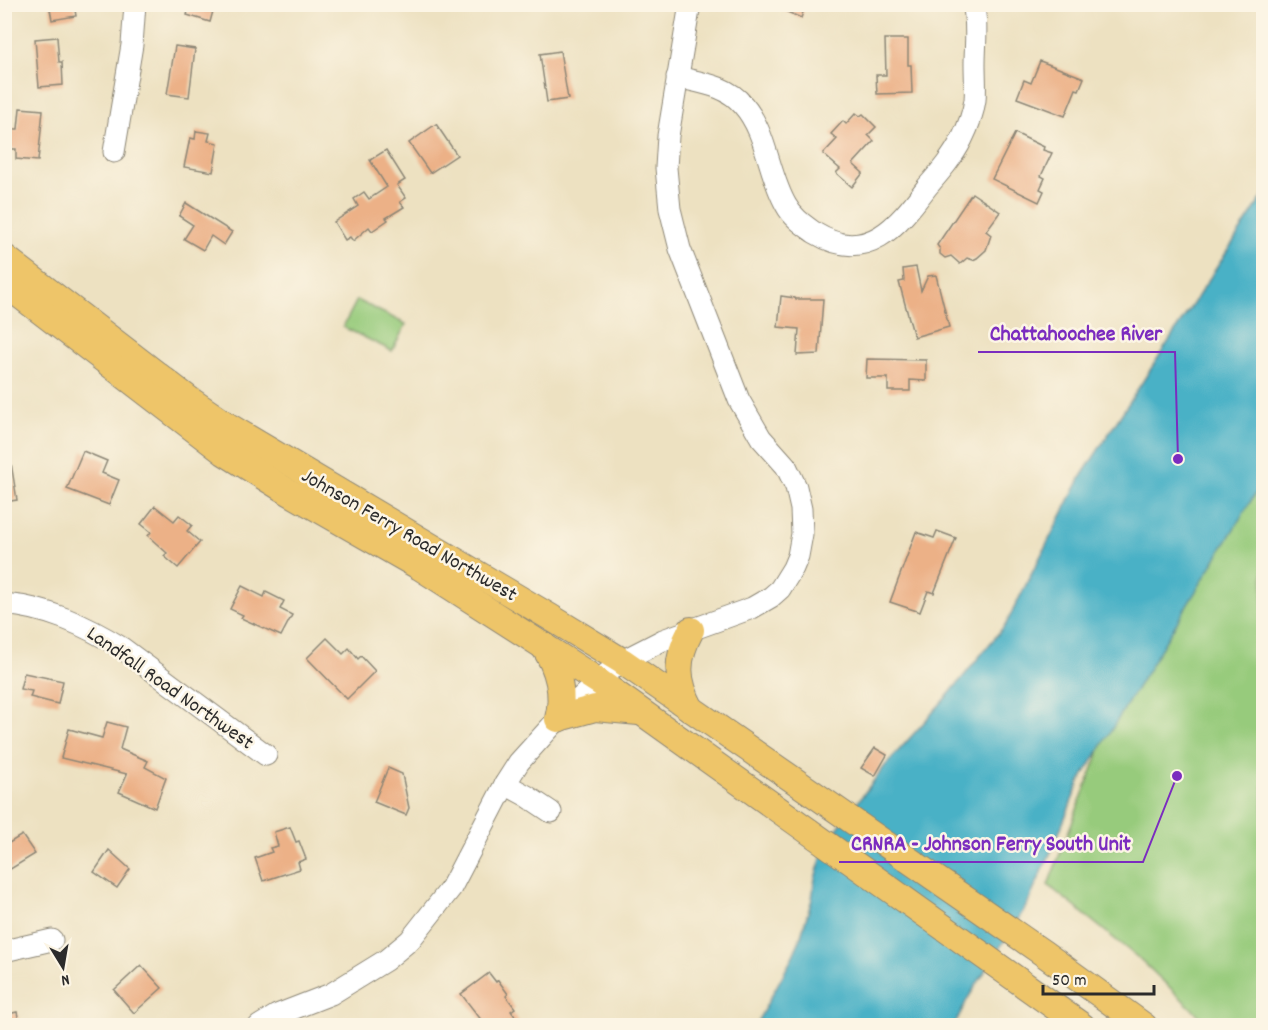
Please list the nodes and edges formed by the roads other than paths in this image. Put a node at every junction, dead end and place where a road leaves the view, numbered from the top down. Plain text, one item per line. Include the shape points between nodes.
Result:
1 (135, 4) edge
2 (690, 4) edge
3 (973, 4) edge
4 (677, 77) junction
5 (114, 152) dead end
6 (4, 257) edge
7 (4, 283) edge
8 (4, 604) edge
9 (691, 630) junction
10 (543, 645) junction
11 (622, 661) junction
12 (598, 681) junction
13 (691, 709) junction
14 (642, 712) junction
15 (558, 719) junction
16 (266, 755) dead end
17 (505, 784) junction
18 (551, 812) dead end
19 (52, 940) dead end
20 (4, 951) edge
21 (259, 1026) edge
22 (1082, 1026) edge
23 (1144, 1026) edge

1 - 5 street
2 - 4 street
3 - 4 street via 975,99 956,151 902,220 890,231 858,244 838,243 799,223 786,206 755,123 733,94
4 - 9 street via 666,168 670,209 680,249 739,400 792,476 799,498 802,534 793,568 771,597
6 - 11 main road, Johnson Ferry Road Northwest via 228,426
7 - 10 main road, Johnson Ferry Road Northwest via 224,452 420,567
8 - 16 street, Landfall Road Northwest via 46,611 98,633
9 - 11 street
9 - 13 main road via 679,665 682,689
10 - 12 main road, Johnson Ferry Road Northwest
10 - 15 main road via 560,684
11 - 12 street
11 - 13 main road, Johnson Ferry Road Northwest
12 - 14 main road, Johnson Ferry Road Northwest
12 - 15 street
13 - 23 main road, Johnson Ferry Road Northwest
14 - 15 main road via 598,708
14 - 22 main road, Johnson Ferry Road Northwest
15 - 17 street via 519,762
17 - 18 street
17 - 21 street via 451,888 410,940 331,994
19 - 20 street

